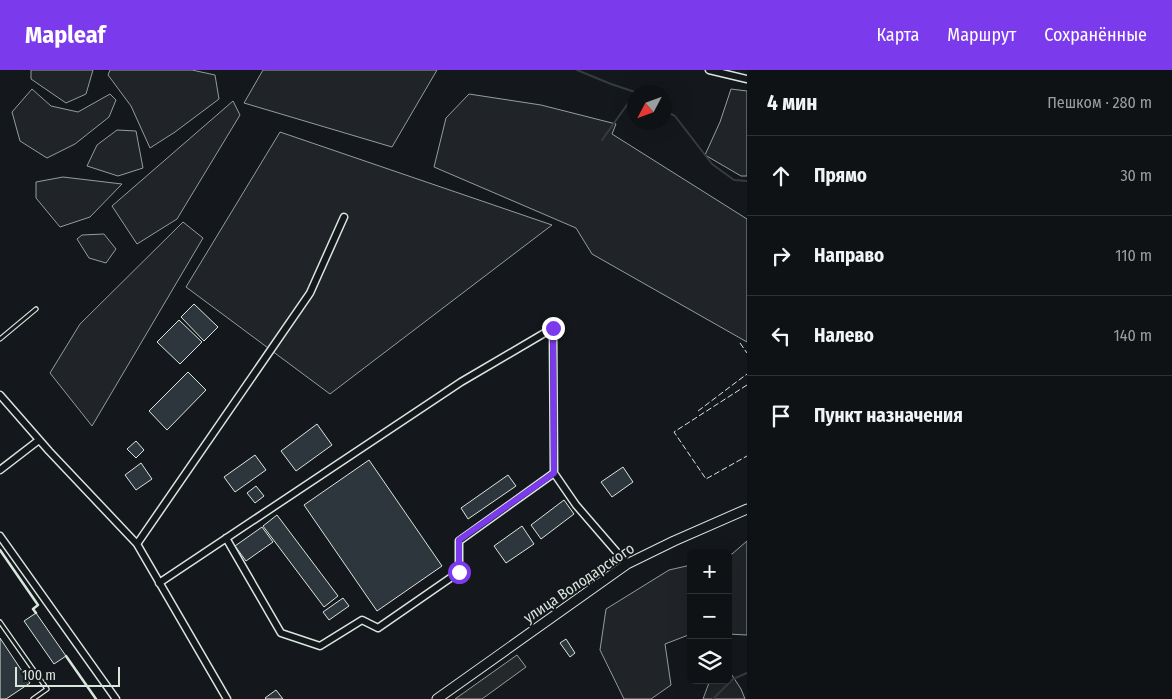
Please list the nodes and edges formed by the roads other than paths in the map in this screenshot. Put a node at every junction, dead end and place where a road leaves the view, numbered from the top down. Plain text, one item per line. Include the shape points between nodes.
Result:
1 (709, 70) edge
2 (747, 79) edge
3 (344, 217) dead end
4 (36, 309) dead end
5 (0, 339) edge
6 (0, 395) edge
7 (39, 440) junction
8 (0, 470) edge
9 (554, 473) junction
10 (747, 509) edge
11 (0, 536) edge
12 (226, 538) junction
13 (137, 544) junction
14 (627, 564) junction
15 (159, 583) junction
16 (0, 622) edge
17 (33, 699) edge
18 (116, 699) edge
19 (227, 699) edge
20 (437, 699) edge

1 - 2 street
3 - 13 street via 310,292
4 - 5 lane
6 - 7 street
7 - 8 street
7 - 13 street
9 - 12 street via 459,540 459,572 378,628 362,620 320,646 281,633
9 - 12 street via 553,328 461,382
9 - 14 street via 576,505
10 - 14 main road, улица Володарского
11 - 18 street
12 - 15 street
13 - 15 street
14 - 20 main road, улица Володарского
15 - 19 street
16 - 17 lane via 48,689

